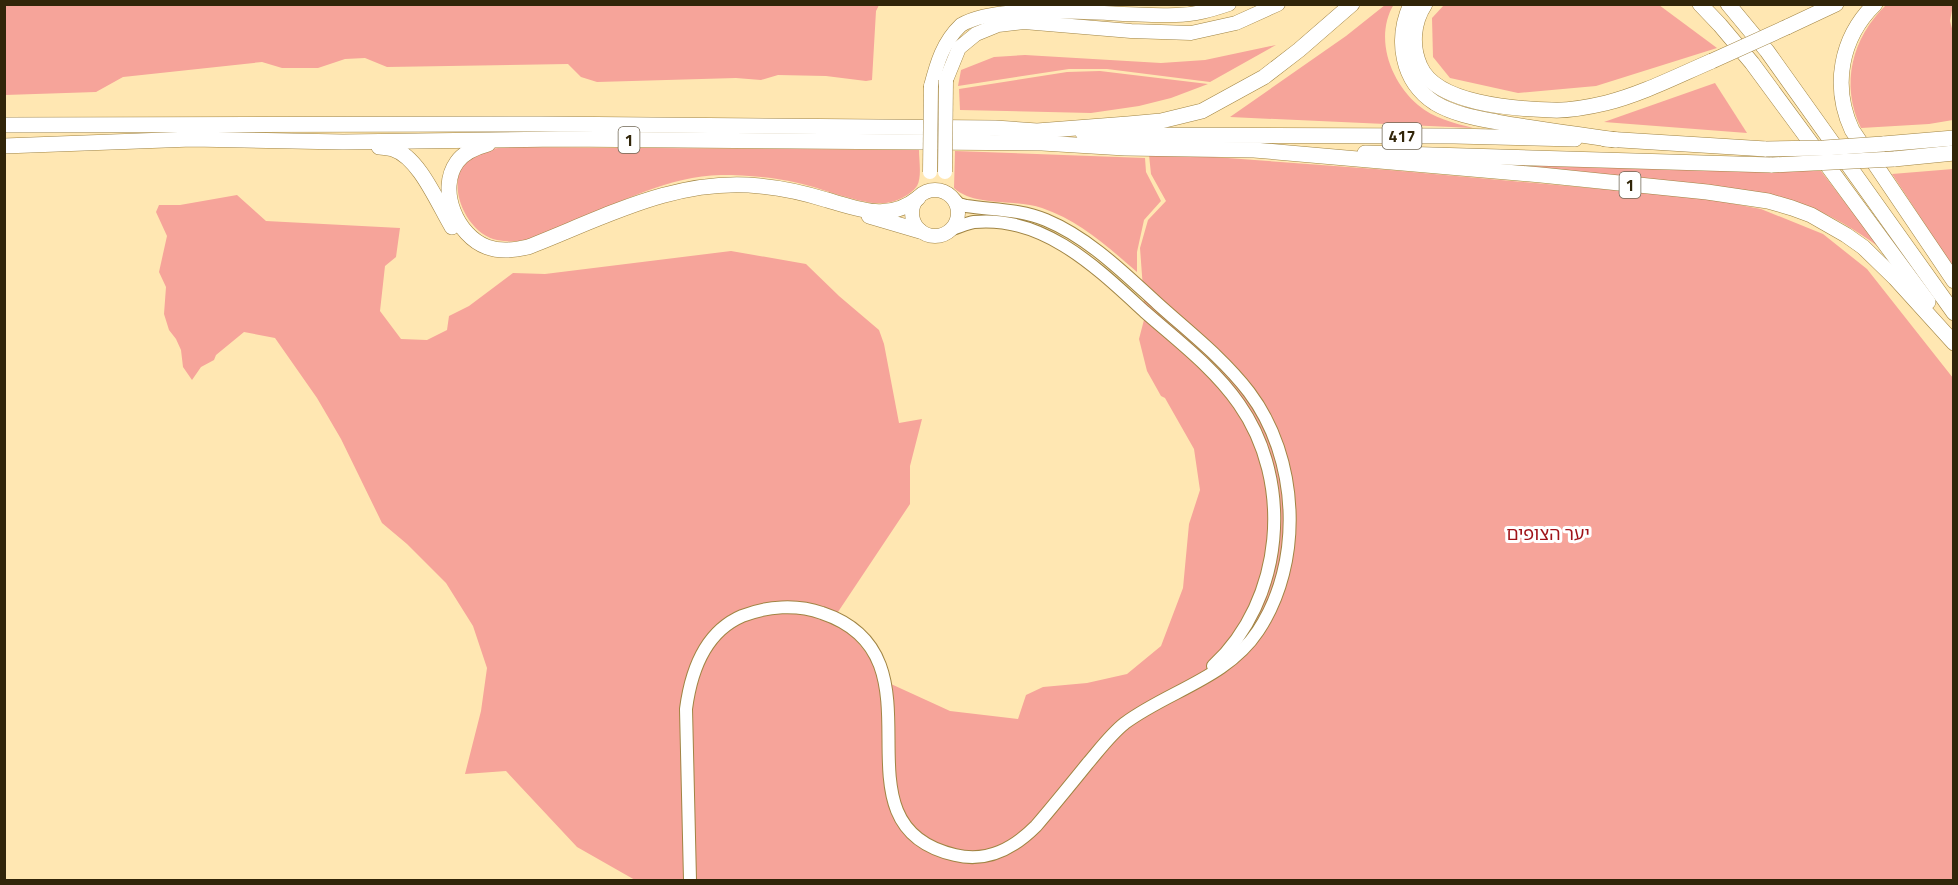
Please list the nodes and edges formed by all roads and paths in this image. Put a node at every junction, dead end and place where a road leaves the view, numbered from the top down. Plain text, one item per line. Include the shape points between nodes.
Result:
1 (1229, 4) edge
2 (1278, 4) edge
3 (1352, 4) edge
4 (1411, 4) edge
5 (1425, 4) edge
6 (1686, 4) edge
7 (1700, 4) edge
8 (1728, 4) edge
9 (1836, 4) edge
10 (1875, 4) edge
11 (1735, 43) junction
12 (4, 126) edge
13 (1037, 131) junction
14 (1953, 138) edge
15 (560, 139) junction
16 (1616, 140) junction
17 (343, 142) junction
18 (4, 146) edge
19 (1254, 150) junction
20 (1953, 153) edge
21 (922, 195) junction
22 (950, 195) junction
23 (828, 200) junction
24 (596, 220) junction
25 (952, 230) junction
26 (920, 231) junction
27 (1953, 281) edge
28 (1953, 313) edge
29 (1953, 338) edge
30 (1953, 344) edge
31 (1182, 690) junction
32 (690, 880) edge

1 - 21 main road, bridge via 1202,13 1174,15 1005,5 962,24 943,49 931,86 930,172
2 - 22 main road, bridge via 1236,23 1191,33 1024,22 998,25 976,34 959,48 946,80 945,172
3 - 13 main road, 1 via 1264,77 1202,111 1161,121
4 - 16 main road via 1402,33 1404,59 1414,84 1435,103 1516,126
5 - 9 main road, bridge via 1415,37 1417,59 1434,83 1450,93 1495,105 1553,111 1623,98
6 - 11 main road
7 - 11 main road
8 - 28 main road via 1767,51
10 - 27 main road via 1858,26 1842,64 1844,113
11 - 29 main road
12 - 13 main road, 1 via 540,124
13 - 16 main road, 417
14 - 16 main road, 417, bridge via 1766,149
15 - 17 main road, 1
15 - 19 main road, 1 via 1042,143
15 - 24 main road via 492,143 462,156 453,169 450,184 456,218 476,242 498,250 528,247
17 - 18 main road, 1 via 192,139
17 - 24 main road via 401,153 419,171 456,234 471,249 488,257 505,260 527,256
19 - 20 main road, 417, bridge via 1772,165
19 - 30 main road, 1 via 1541,175 1768,201 1811,215 1863,248
21 - 22 main road via 937,190
21 - 23 main road via 908,206 888,212
21 - 26 main road via 914,204 912,218
22 - 25 main road via 958,210
22 - 31 street via 959,204 1008,210 1045,220 1103,255 1210,350 1249,393 1266,420 1281,459 1290,520 1281,580 1257,634 1216,672
23 - 24 main road via 763,186 723,185 662,194
23 - 26 main road
25 - 26 main road via 933,237
25 - 31 street via 972,222 1006,224 1040,233 1065,246 1095,266 1200,360 1238,401 1253,427 1272,481 1275,520 1271,560 1247,625 1218,661
31 - 32 street via 1110,737 1021,840 998,853 971,858 936,849 921,840 896,808 888,772 886,684 878,660 864,639 845,623 816,611 782,608 750,613 723,628 708,645 696,665 688,694

